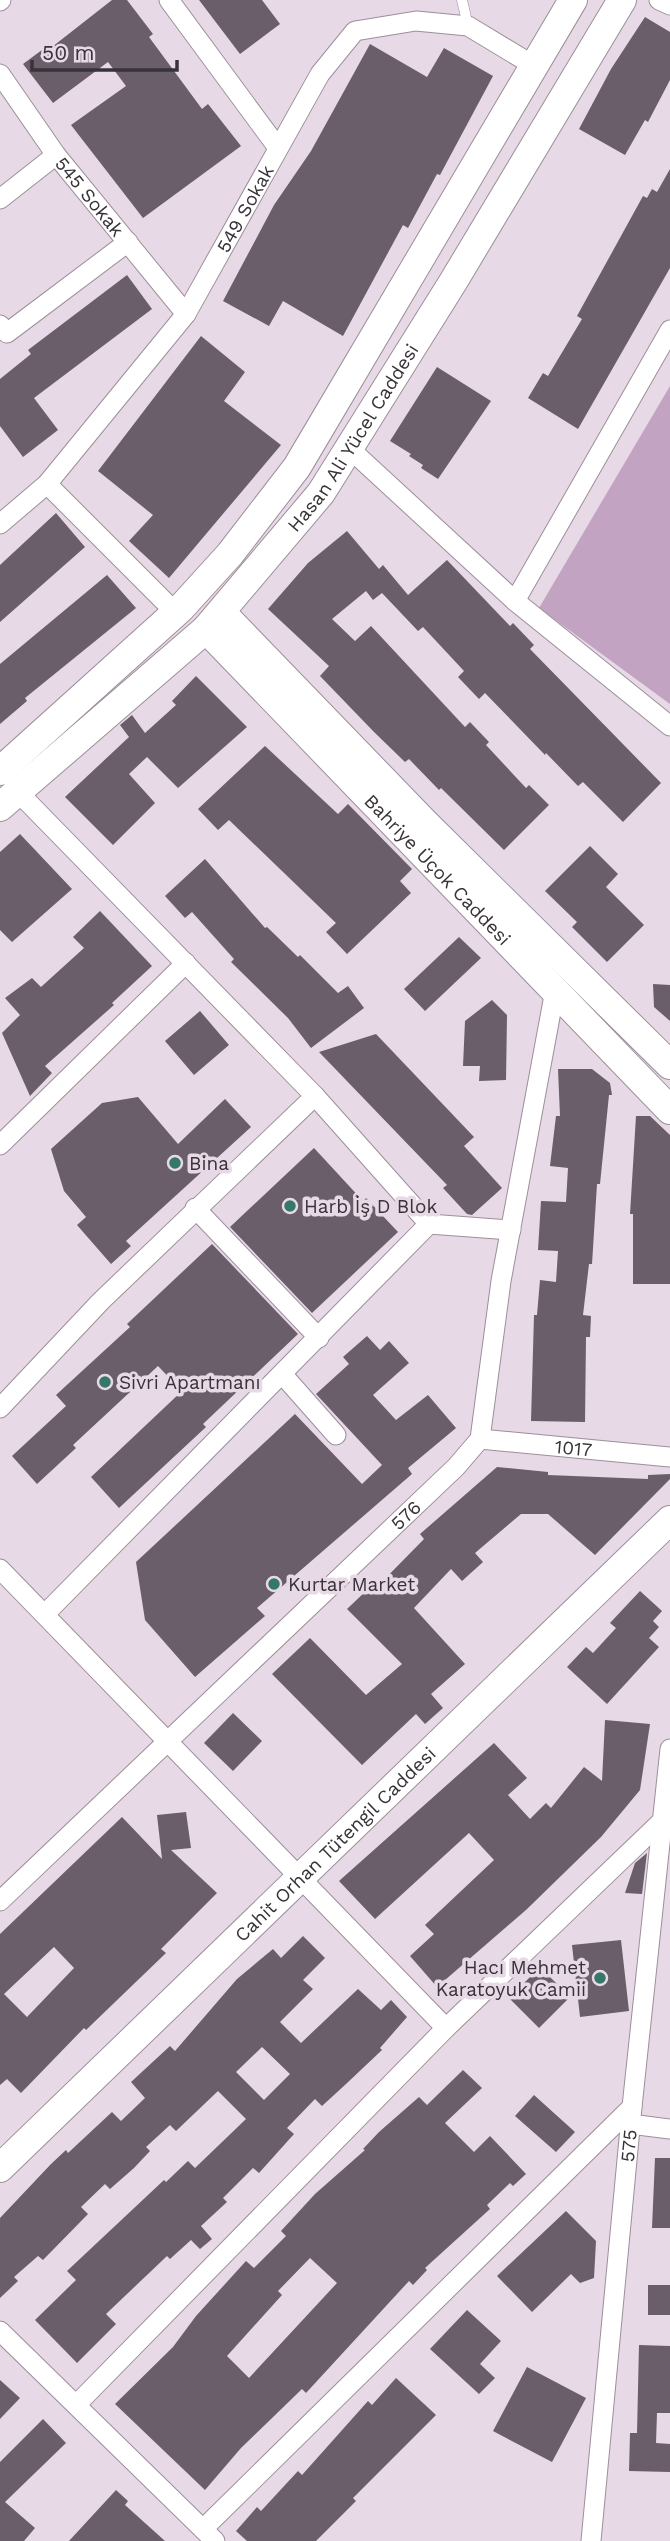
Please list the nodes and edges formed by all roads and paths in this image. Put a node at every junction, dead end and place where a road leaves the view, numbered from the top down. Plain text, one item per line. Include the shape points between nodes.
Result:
1 (169, 0) edge
2 (462, 0) edge
3 (573, 0) edge
4 (622, 0) edge
5 (659, 0) edge
6 (670, 5) edge
7 (468, 26) junction
8 (536, 67) junction
9 (0, 74) edge
10 (278, 148) junction
11 (56, 155) junction
12 (0, 199) edge
13 (128, 243) junction
14 (186, 314) junction
15 (0, 325) edge
16 (670, 330) edge
17 (349, 449) junction
18 (47, 484) junction
19 (0, 524) edge
20 (516, 601) junction
21 (175, 612) junction
22 (214, 621) junction
23 (670, 726) edge
24 (6, 790) edge
25 (186, 963) junction
26 (555, 990) junction
27 (670, 1065) edge
28 (315, 1096) junction
29 (670, 1110) edge
30 (0, 1144) edge
31 (195, 1208) junction
32 (429, 1224) junction
33 (511, 1230) junction
34 (319, 1338) junction
35 (283, 1374) junction
36 (0, 1408) edge
37 (336, 1436) dead end
38 (480, 1439) junction
39 (670, 1457) edge
40 (670, 1520) edge
41 (0, 1569) edge
42 (45, 1614) junction
43 (167, 1744) junction
44 (670, 1749) edge
45 (669, 1774) edge
46 (664, 1819) junction
47 (297, 1878) junction
48 (1, 1897) edge
49 (446, 2028) junction
50 (631, 2116) junction
51 (670, 2129) edge
52 (0, 2168) edge
53 (0, 2332) edge
54 (77, 2404) junction
55 (209, 2535) edge
56 (591, 2541) edge

1 - 10 street
2 - 7 lane
3 - 8 street
4 - 17 street, Hasan Ali Yücel Caddesi
5 - 6 street
7 - 8 street, 549 Sokak
7 - 10 street, 549 Sokak via 416,21 355,31 320,74
8 - 21 street via 297,467 230,554
9 - 11 street, 545 Sokak
10 - 14 street, 549 Sokak
11 - 12 street
11 - 13 street, 545 Sokak
13 - 14 street, 545 Sokak
13 - 15 street via 7,333
14 - 18 street, 549 Sokak
16 - 20 street
17 - 20 street
17 - 22 street, Hasan Ali Yücel Caddesi via 298,523
18 - 19 street, 549 Sokak
18 - 21 street
20 - 23 street
21 - 24 street
22 - 24 street, Hasan Ali Yücel Caddesi
22 - 26 street, Bahriye Üçok Caddesi
22 - 27 street, Bahriye Üçok Caddesi
24 - 25 street
25 - 28 street
25 - 30 street
26 - 29 street, Bahriye Üçok Caddesi
26 - 33 street
28 - 31 street
28 - 32 street
31 - 34 street
31 - 36 street
32 - 33 street
32 - 34 street
33 - 38 street
34 - 35 street
35 - 37 street
35 - 42 street
38 - 39 street, 1017
38 - 43 street, 576
40 - 47 street, Cahit Orhan Tütengil Caddesi
41 - 42 street
42 - 43 street
43 - 47 street
43 - 48 street, 576
44 - 45 street, 575
45 - 46 street, 575
46 - 49 street
46 - 50 street, 575
47 - 49 street
47 - 52 street, Cahit Orhan Tütengil Caddesi
49 - 54 street
50 - 51 street
50 - 55 street
50 - 56 street, 575
53 - 54 street
54 - 55 street

